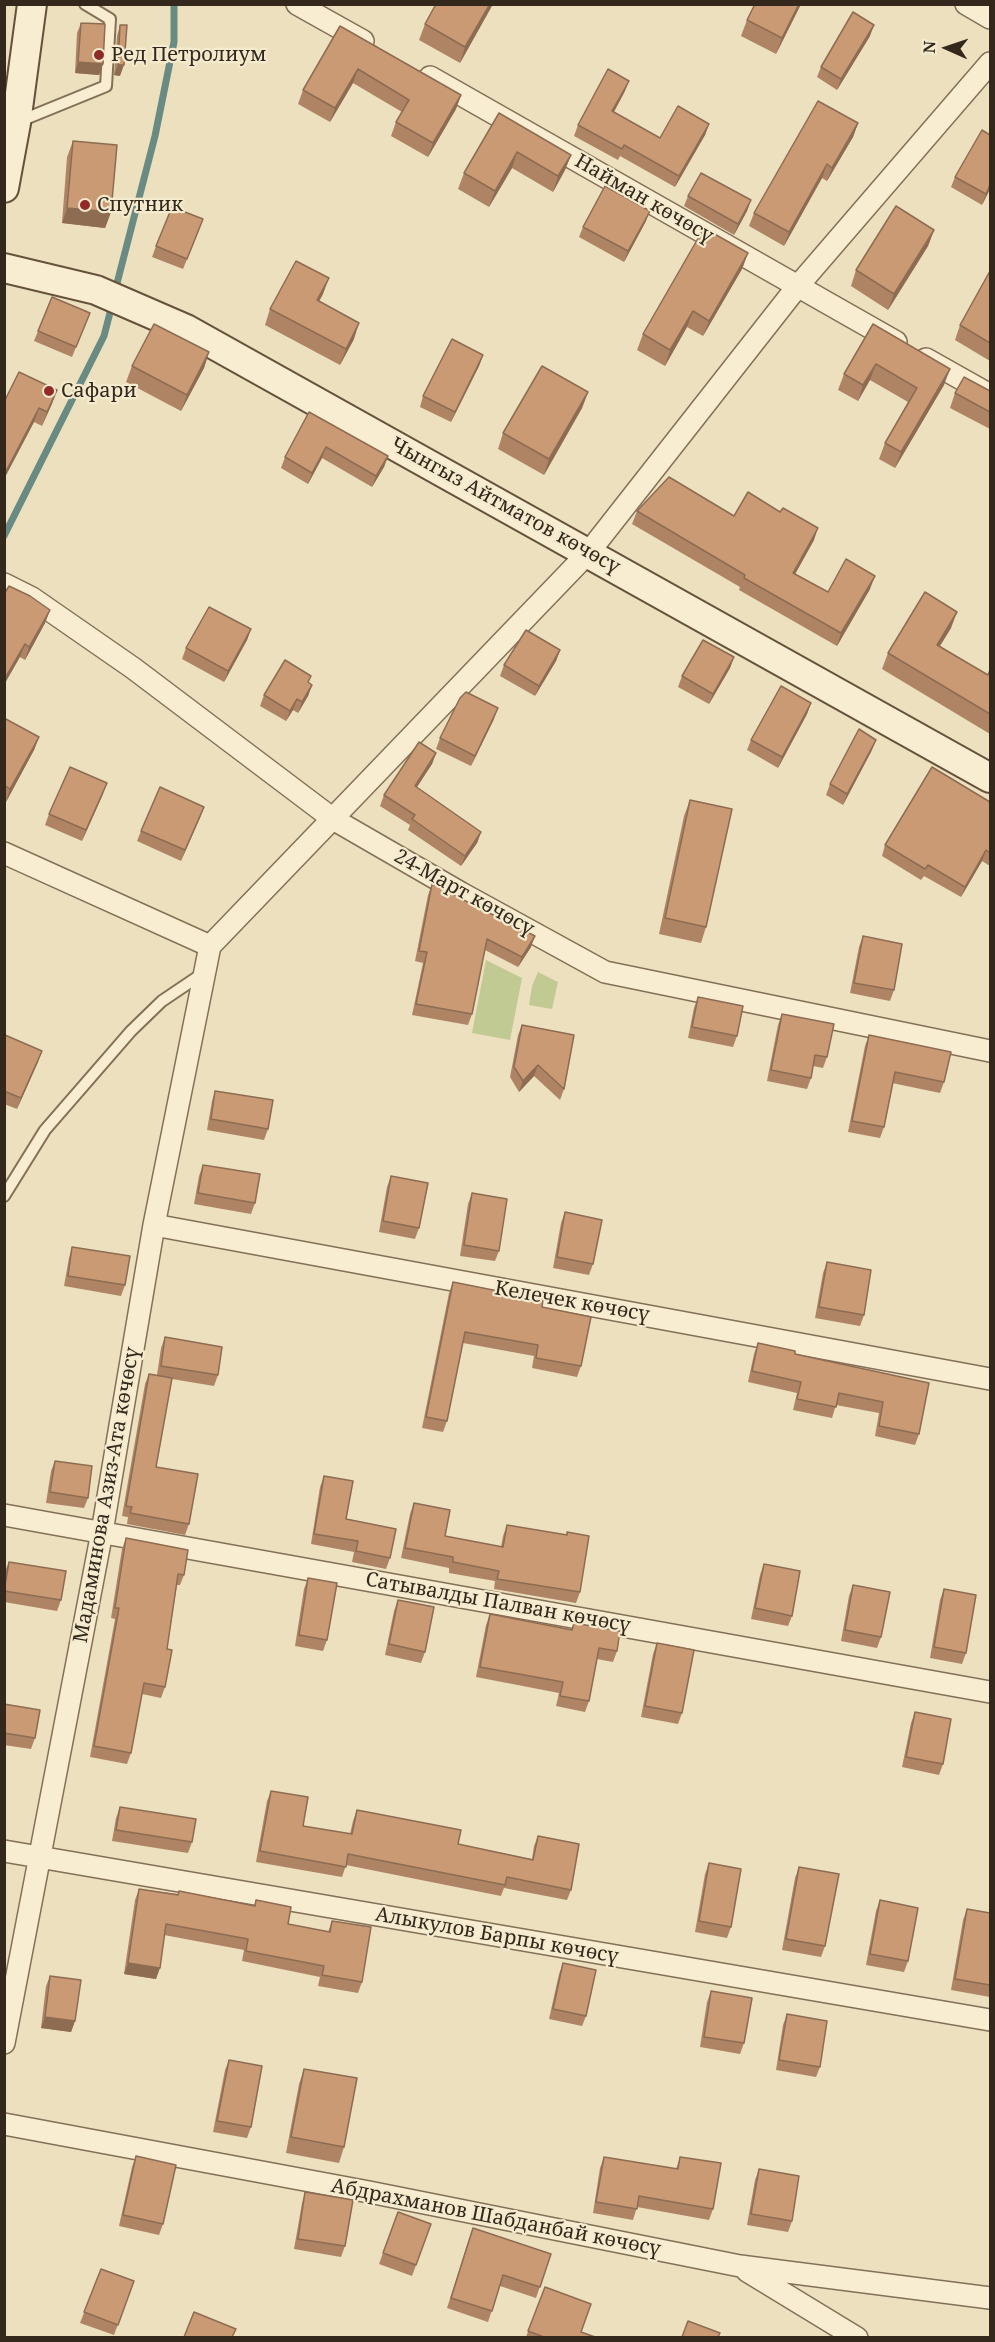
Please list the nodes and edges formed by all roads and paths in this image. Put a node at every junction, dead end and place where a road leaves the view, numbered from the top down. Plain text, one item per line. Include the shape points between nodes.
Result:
1 (32, 4) edge
2 (85, 4) edge
3 (297, 4) edge
4 (966, 4) edge
5 (990, 18) edge
6 (381, 51) edge
7 (990, 63) edge
8 (413, 68) edge
9 (16, 123) junction
10 (4, 188) edge
11 (4, 268) edge
12 (796, 287) junction
13 (990, 395) edge
14 (589, 552) junction
15 (4, 584) edge
16 (990, 778) edge
17 (333, 819) junction
18 (4, 853) edge
19 (210, 946) junction
20 (205, 972) junction
21 (990, 1051) edge
22 (4, 1196) edge
23 (154, 1225) junction
24 (990, 1379) edge
25 (4, 1515) edge
26 (102, 1532) junction
27 (990, 1692) edge
28 (4, 1851) edge
29 (40, 1858) junction
30 (990, 2020) edge
31 (4, 2043) edge
32 (4, 2124) edge
33 (740, 2266) junction
34 (990, 2298) edge
35 (857, 2337) edge

1 - 9 main road
2 - 9 lane via 110,19 106,86
3 - 6 street
4 - 5 street
7 - 12 street
8 - 12 street, Найман көчөсү
9 - 10 main road
11 - 14 main road, Чынгыз Айтматов көчөсү via 96,290 186,329
12 - 13 street, Найман көчөсү
12 - 14 street
14 - 16 main road, Чынгыз Айтматов көчөсү
14 - 17 street
15 - 17 street, 24-Март көчөсү via 32,598 133,668
17 - 19 street
17 - 21 street, 24-Март көчөсү via 605,972
18 - 19 street
19 - 20 street, Мадаминова Азиз-Ата көчөсү
20 - 22 lane via 162,1001 131,1031 45,1130
20 - 23 street, Мадаминова Азиз-Ата көчөсү
23 - 24 street, Келечек көчөсү
23 - 26 street, Мадаминова Азиз-Ата көчөсү
25 - 26 street, Сатывалды Палван көчөсү
26 - 27 street, Сатывалды Палван көчөсү
26 - 29 street, Мадаминова Азиз-Ата көчөсү
28 - 29 street, Алыкулов Барпы көчөсү
29 - 30 street, Алыкулов Барпы көчөсү
29 - 31 street, Мадаминова Азиз-Ата көчөсү
32 - 33 street, Абдрахманов Шабданбай көчөсү
33 - 34 street, Абдрахманов Шабданбай көчөсү
33 - 35 street

